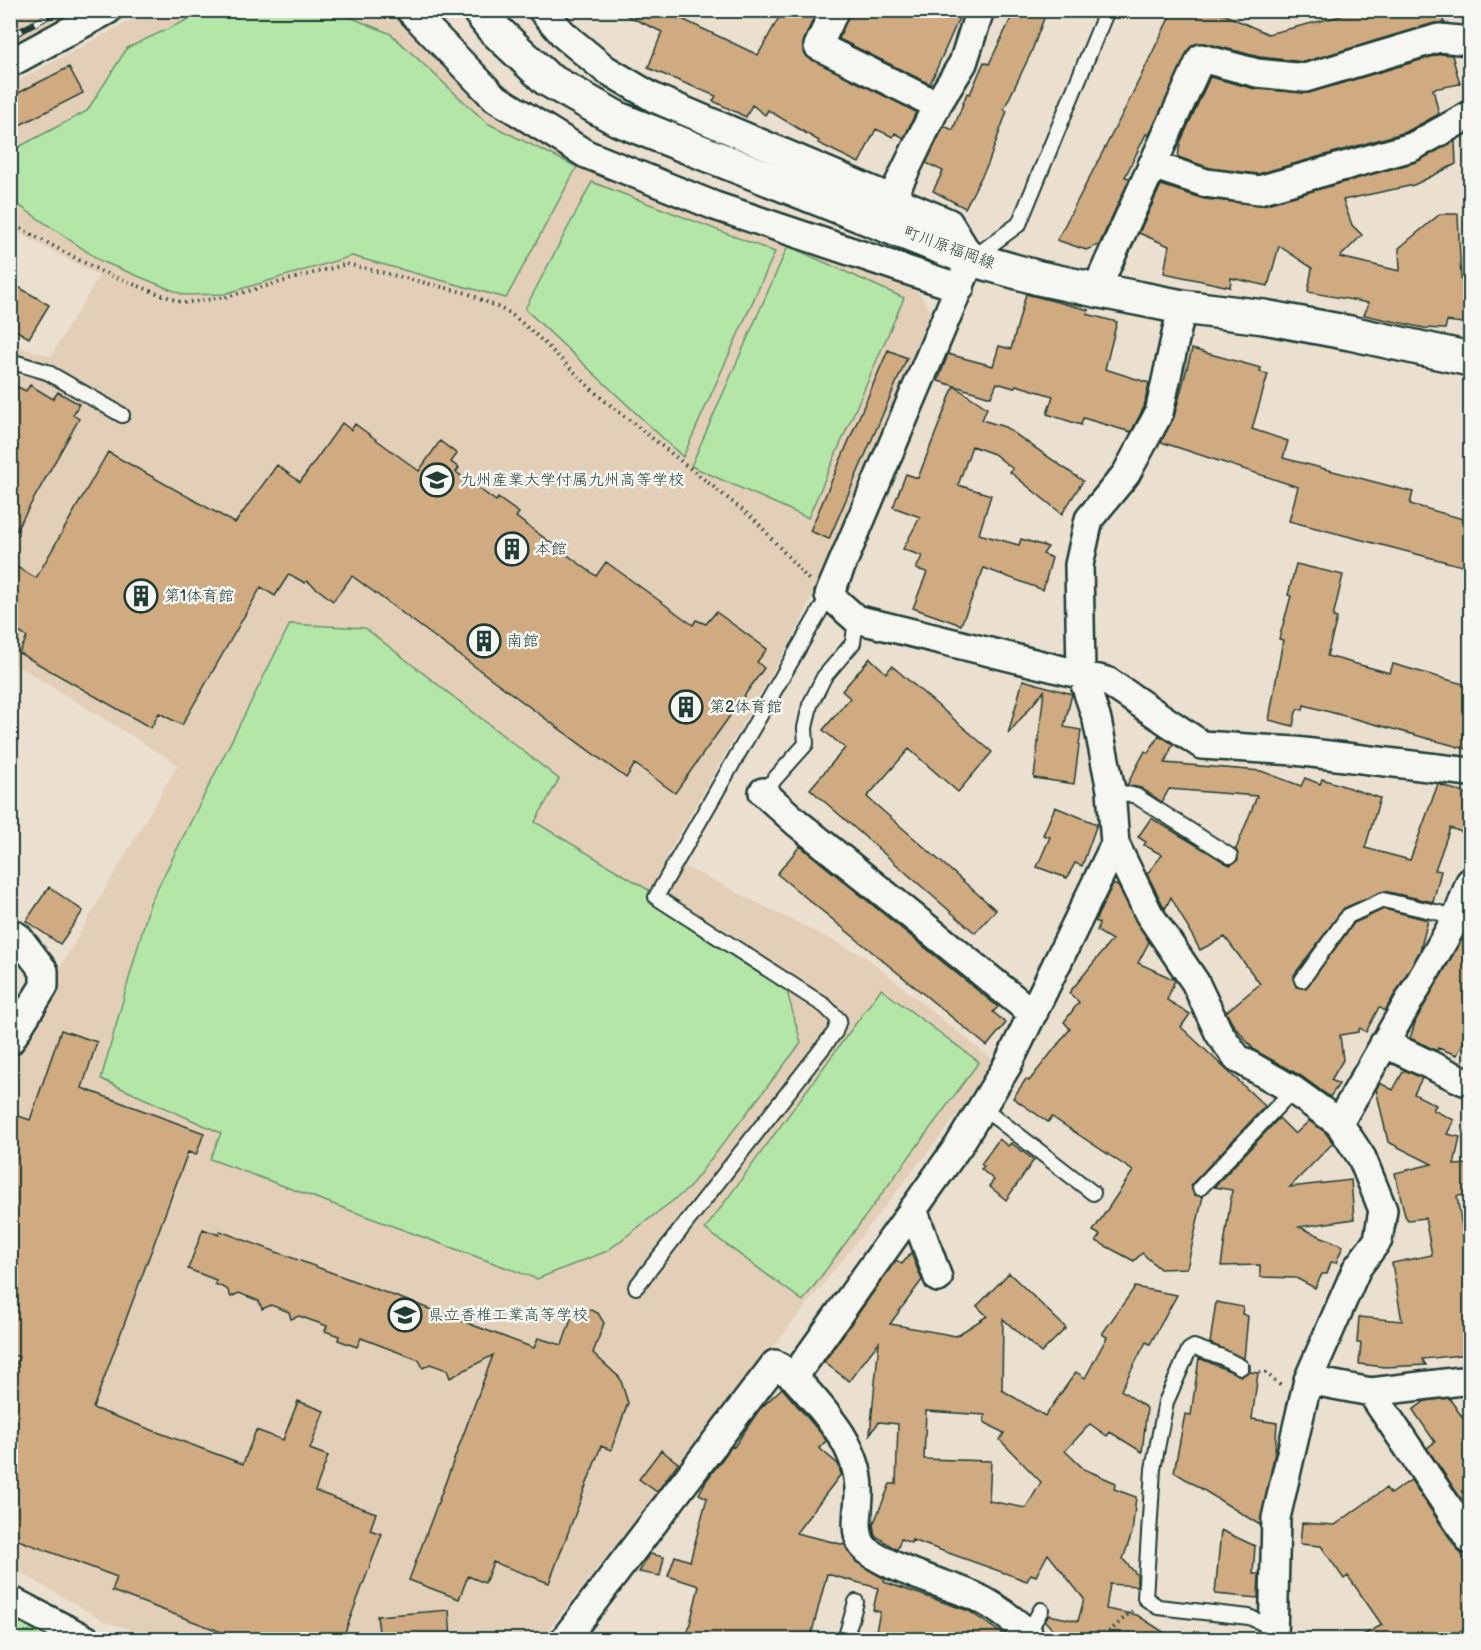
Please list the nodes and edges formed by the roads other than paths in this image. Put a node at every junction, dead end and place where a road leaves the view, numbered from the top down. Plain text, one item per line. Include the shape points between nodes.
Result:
1 (108, 10) edge
2 (410, 10) edge
3 (479, 10) edge
4 (542, 10) edge
5 (835, 10) edge
6 (980, 10) edge
7 (1107, 10) edge
8 (1470, 41) edge
9 (10, 63) edge
10 (937, 105) junction
11 (1470, 115) edge
12 (1152, 165) junction
13 (892, 198) junction
14 (966, 274) junction
15 (1096, 290) junction
16 (1182, 307) junction
17 (1470, 359) edge
18 (10, 361) edge
19 (122, 415) dead end
20 (829, 595) junction
21 (856, 619) junction
22 (1081, 672) junction
23 (1470, 772) edge
24 (1111, 790) junction
25 (764, 792) joint
26 (1115, 844) junction
27 (1230, 856) dead end
28 (1470, 882) edge
29 (1457, 917) junction
30 (10, 932) edge
31 (1302, 980) dead end
32 (1034, 1012) junction
33 (10, 1041) edge
34 (1384, 1043) junction
35 (1464, 1082) dead end
36 (1293, 1090) junction
37 (982, 1107) junction
38 (1339, 1122) junction
39 (1200, 1188) dead end
40 (1093, 1194) dead end
41 (913, 1209) junction
42 (938, 1278) dead end
43 (636, 1287) dead end
44 (1241, 1368) road end
45 (794, 1377) junction
46 (1470, 1380) edge
47 (1305, 1392) junction
48 (1371, 1392) junction
49 (1470, 1539) edge
50 (10, 1600) edge
51 (856, 1602) dead end
52 (1032, 1631) edge
53 (1273, 1634) edge
54 (87, 1640) edge
55 (564, 1640) edge
56 (845, 1640) edge

1 - 9 street
2 - 14 street via 494,97 586,154 715,206
3 - 14 main road, 町川原福岡線 via 547,79 618,119
4 - 13 street via 565,36 605,69 654,98
5 - 10 street via 818,46
6 - 10 street via 963,63
7 - 14 lane via 1019,224
8 - 12 street via 1439,38 1305,78 1257,73 1200,58
10 - 13 street
11 - 12 street via 1412,147 1259,190 1206,183
12 - 15 street
13 - 14 street via 949,223
14 - 15 main road, 町川原福岡線 via 1039,278
14 - 20 street
15 - 16 main road, 町川原福岡線
16 - 17 main road, 町川原福岡線 via 1275,319
16 - 22 street via 1159,413 1126,474 1089,519 1079,565
18 - 19 lane via 47,372
20 - 21 street
20 - 43 lane via 656,897 825,1006 839,1020 835,1032
21 - 22 street
21 - 25 lane via 853,643 824,677 810,705 806,744
22 - 23 street via 1107,681 1202,745 1295,751
22 - 24 street via 1097,720
24 - 26 street
24 - 27 lane via 1136,796
25 - 32 street via 796,822
26 - 32 street
26 - 36 street via 1149,914 1195,982 1219,1033 1237,1058
28 - 29 street
29 - 31 lane via 1383,900 1348,916
29 - 34 street
30 - 33 street via 44,971 44,986
32 - 37 street
34 - 35 street
34 - 38 street
36 - 38 street
36 - 39 lane
37 - 40 lane
37 - 41 street
38 - 47 street via 1362,1158 1383,1210 1378,1240 1357,1268
41 - 42 street
41 - 45 street
44 - 53 lane via 1194,1347 1189,1350 1166,1402 1153,1469 1145,1598 1158,1607 1249,1617
45 - 52 street via 827,1415 854,1456 861,1544 879,1559 977,1597
45 - 55 street via 775,1364
46 - 48 street
47 - 48 street
47 - 53 street via 1276,1518
48 - 49 street
50 - 54 street
51 - 56 lane

